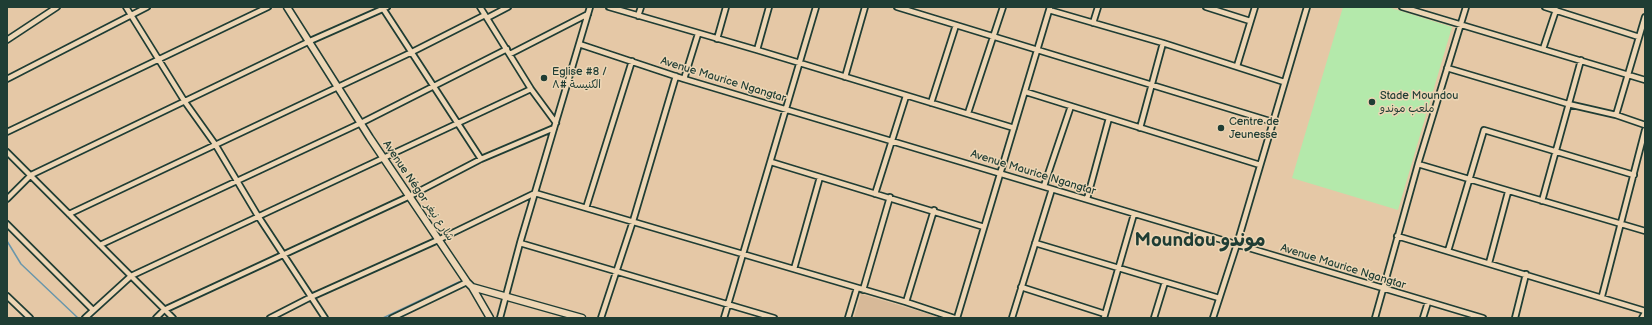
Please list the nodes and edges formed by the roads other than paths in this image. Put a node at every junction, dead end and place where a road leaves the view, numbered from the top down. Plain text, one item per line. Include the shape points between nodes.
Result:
1 (56, 7) edge
2 (126, 7) edge
3 (147, 7) edge
4 (268, 7) edge
5 (287, 7) edge
6 (480, 7) edge
7 (508, 7) edge
8 (590, 7) edge
9 (609, 7) edge
10 (641, 7) edge
11 (726, 7) edge
12 (769, 7) edge
13 (816, 7) edge
14 (865, 7) edge
15 (896, 7) edge
16 (1002, 7) edge
17 (1098, 7) edge
18 (1206, 7) edge
19 (1255, 7) edge
20 (1307, 7) edge
21 (1402, 7) edge
22 (1422, 7) edge
23 (1466, 7) edge
24 (1545, 7) edge
25 (384, 8) edge
26 (1049, 8) edge
27 (1556, 10) junction
28 (1420, 12) junction
29 (588, 14) junction
30 (131, 15) junction
31 (486, 16) junction
32 (638, 16) junction
33 (1645, 18) edge
34 (1250, 21) junction
35 (1093, 23) junction
36 (956, 25) junction
37 (1461, 25) junction
38 (698, 34) junction
39 (994, 36) junction
40 (1639, 37) junction
41 (718, 39) junction
42 (7, 40) edge
43 (310, 41) junction
44 (1163, 43) junction
45 (579, 44) junction
46 (507, 49) junction
47 (1543, 49) junction
48 (757, 50) junction
49 (1038, 51) junction
50 (412, 52) junction
51 (510, 54) junction
52 (158, 59) junction
53 (1581, 60) junction
54 (632, 62) junction
55 (800, 64) junction
56 (1237, 66) junction
57 (1447, 68) junction
58 (1627, 74) junction
59 (676, 76) junction
60 (845, 77) junction
61 (7, 79) edge
62 (684, 79) junction
63 (1645, 80) edge
64 (1284, 82) junction
65 (1151, 85) junction
66 (338, 86) junction
67 (434, 86) junction
68 (531, 89) junction
69 (1026, 92) junction
70 (906, 96) junction
71 (185, 102) junction
72 (932, 103) junction
73 (1568, 104) junction
74 (1071, 106) junction
75 (786, 108) junction
76 (968, 113) junction
77 (1616, 115) junction
78 (1109, 118) junction
79 (458, 122) junction
80 (1273, 122) junction
81 (361, 123) junction
82 (556, 123) junction
83 (1645, 125) edge
84 (554, 128) junction
85 (1014, 128) junction
86 (1140, 128) junction
87 (1645, 130) edge
88 (7, 132) edge
89 (893, 142) junction
90 (215, 144) junction
91 (1555, 151) junction
92 (7, 152) edge
93 (384, 158) junction
94 (481, 159) junction
95 (771, 162) junction
96 (1418, 164) junction
97 (1260, 165) junction
98 (1000, 172) junction
99 (31, 175) junction
100 (1634, 175) junction
101 (820, 177) junction
102 (1469, 179) junction
103 (237, 180) junction
104 (1044, 186) junction
105 (1052, 188) junction
106 (1508, 192) junction
107 (535, 193) junction
108 (875, 194) junction
109 (410, 196) junction
110 (890, 197) junction
111 (7, 199) edge
112 (1087, 199) junction
113 (1542, 201) junction
114 (586, 208) junction
115 (934, 210) junction
116 (69, 214) junction
117 (1134, 214) junction
118 (258, 216) junction
119 (633, 221) junction
120 (7, 224) edge
121 (1621, 224) junction
122 (984, 227) junction
123 (1645, 231) edge
124 (1397, 236) junction
125 (438, 240) junction
126 (520, 243) junction
127 (1035, 243) junction
128 (1237, 244) junction
129 (100, 245) junction
130 (1448, 251) junction
131 (283, 254) junction
132 (742, 254) junction
133 (1489, 263) junction
134 (1119, 268) junction
135 (794, 269) junction
136 (617, 271) junction
137 (1526, 274) junction
138 (131, 276) junction
139 (1165, 282) junction
140 (470, 285) junction
141 (1021, 287) junction
142 (857, 288) junction
143 (1382, 288) junction
144 (863, 290) junction
145 (505, 295) junction
146 (7, 296) edge
147 (1602, 296) junction
148 (311, 297) junction
149 (1219, 298) junction
150 (906, 302) junction
151 (1428, 302) junction
152 (728, 304) junction
153 (93, 310) junction
154 (164, 310) junction
155 (1645, 312) edge
156 (1105, 316) edge
157 (30, 318) edge
158 (85, 318) edge
159 (156, 318) edge
160 (173, 318) edge
161 (270, 318) edge
162 (325, 318) edge
163 (392, 318) edge
164 (490, 318) edge
165 (500, 318) edge
166 (582, 318) edge
167 (601, 318) edge
168 (724, 318) edge
169 (774, 318) edge
170 (848, 318) edge
171 (954, 318) edge
172 (957, 318) edge
173 (1012, 318) edge
174 (1154, 318) edge
175 (1213, 318) edge
176 (1375, 318) edge
177 (1423, 318) edge
178 (1483, 318) edge
179 (1515, 318) edge
180 (1642, 318) edge

1 - 42 street
2 - 30 street
3 - 30 street
4 - 52 street
5 - 43 main road, Avenue Négor شارع نيغر
6 - 31 street
7 - 31 street
8 - 29 street
9 - 32 street
10 - 32 street
11 - 41 street
12 - 48 street
13 - 55 street
14 - 60 street
15 - 36 street
16 - 39 street
17 - 35 street
18 - 34 street
19 - 34 street
20 - 64 street
21 - 28 street
22 - 28 street
23 - 37 street
24 - 27 street
25 - 43 street
25 - 50 street
26 - 35 street
26 - 49 street
27 - 40 street
27 - 47 street
28 - 37 street
29 - 45 street
29 - 51 street
30 - 52 street
30 - 61 street
31 - 46 street
31 - 50 street
32 - 38 street
33 - 40 street
34 - 56 street
35 - 44 street
36 - 39 street
36 - 72 street
37 - 47 street
37 - 57 street
38 - 41 street
38 - 62 street
39 - 49 street
39 - 76 street
40 - 58 street
41 - 48 street
43 - 66 main road, Avenue Négor شارع نيغر
43 - 71 street
44 - 56 street
44 - 65 street
45 - 54 street, Avenue Maurice Ngangtar
45 - 82 street
46 - 51 street
46 - 67 street
47 - 53 street
48 - 55 street
49 - 65 street
49 - 69 street
50 - 66 street
50 - 67 street
51 - 68 street
52 - 71 street
52 - 88 street
53 - 58 street
53 - 73 street
54 - 59 street, Avenue Maurice Ngangtar
54 - 114 street
55 - 60 street
55 - 75 street
56 - 64 street
57 - 73 street
57 - 96 street
58 - 63 street
58 - 77 street
59 - 62 street, Avenue Maurice Ngangtar
59 - 119 street
60 - 70 street
62 - 75 street, Avenue Maurice Ngangtar
64 - 80 street
65 - 80 street
65 - 86 street
66 - 81 main road, Avenue Négor شارع نيغر
66 - 90 street
67 - 79 street
67 - 81 street
68 - 79 street
68 - 82 street
69 - 74 street
69 - 85 street
70 - 72 street
70 - 89 street
71 - 90 street
71 - 99 street
72 - 76 street
73 - 77 street
73 - 91 street
74 - 78 street
74 - 104 street
75 - 89 street, Avenue Maurice Ngangtar
75 - 95 street
76 - 85 street
77 - 83 street
78 - 86 street
78 - 112 street
79 - 93 street
79 - 94 street
80 - 97 street
81 - 93 main road, Avenue Négor شارع نيغر
81 - 103 street
82 - 84 street
84 - 94 street
84 - 107 street
85 - 98 street
86 - 97 street
87 - 100 street
89 - 98 street, Avenue Maurice Ngangtar
89 - 108 street
90 - 103 street
90 - 116 street
91 - 100 street
91 - 102 street via 1484,130
91 - 113 street
92 - 99 street
93 - 109 main road, Avenue Négor شارع نيغر
93 - 118 street
94 - 109 street
95 - 101 street
95 - 132 street
96 - 102 street
96 - 124 street
97 - 128 street
98 - 104 street, Avenue Maurice Ngangtar
98 - 122 street
99 - 111 street
99 - 116 street
100 - 121 street
101 - 108 street
101 - 135 street
102 - 106 street
102 - 130 street
103 - 118 street
103 - 129 street
104 - 105 street, Avenue Maurice Ngangtar
105 - 112 street, Avenue Maurice Ngangtar
105 - 127 street
106 - 113 street
106 - 133 street
107 - 114 street
107 - 125 street
107 - 126 street
108 - 110 street
109 - 125 main road, Avenue Négor شارع نيغر
109 - 131 street
110 - 115 street
110 - 144 street
112 - 117 street, Avenue Maurice Ngangtar
113 - 121 street
114 - 119 street
115 - 122 street
115 - 150 street
116 - 129 street
117 - 128 street, Avenue Maurice Ngangtar
117 - 134 street
118 - 131 street
118 - 138 street
119 - 132 street
119 - 136 street
120 - 153 street
121 - 123 street
121 - 147 street
122 - 172 street
124 - 130 street
124 - 143 street
125 - 140 main road, Avenue Négor شارع نيغر
125 - 148 street
126 - 136 street
126 - 145 street
127 - 134 street
127 - 141 street
128 - 143 street, Avenue Maurice Ngangtar
128 - 149 street
129 - 138 street
130 - 133 street
131 - 148 street
131 - 154 street
132 - 135 street
132 - 152 street
133 - 137 street
134 - 139 street
134 - 156 street
135 - 142 street
136 - 152 street
136 - 167 street
137 - 147 street
137 - 179 street
138 - 153 street
138 - 154 street
139 - 149 street
139 - 174 street
140 - 145 main road
140 - 163 street
140 - 164 main road, Avenue Négor شارع نيغر
141 - 156 street
141 - 173 street
142 - 144 street
142 - 170 street
143 - 151 street, Avenue Maurice Ngangtar
143 - 176 street
144 - 150 street
145 - 165 street
145 - 166 main road
146 - 157 street
147 - 155 street
148 - 161 street
148 - 162 street
149 - 175 street
150 - 171 street
151 - 177 street
151 - 178 street, Avenue Maurice Ngangtar
152 - 168 street
152 - 169 street
153 - 158 street
154 - 159 street
154 - 160 street
155 - 180 street

